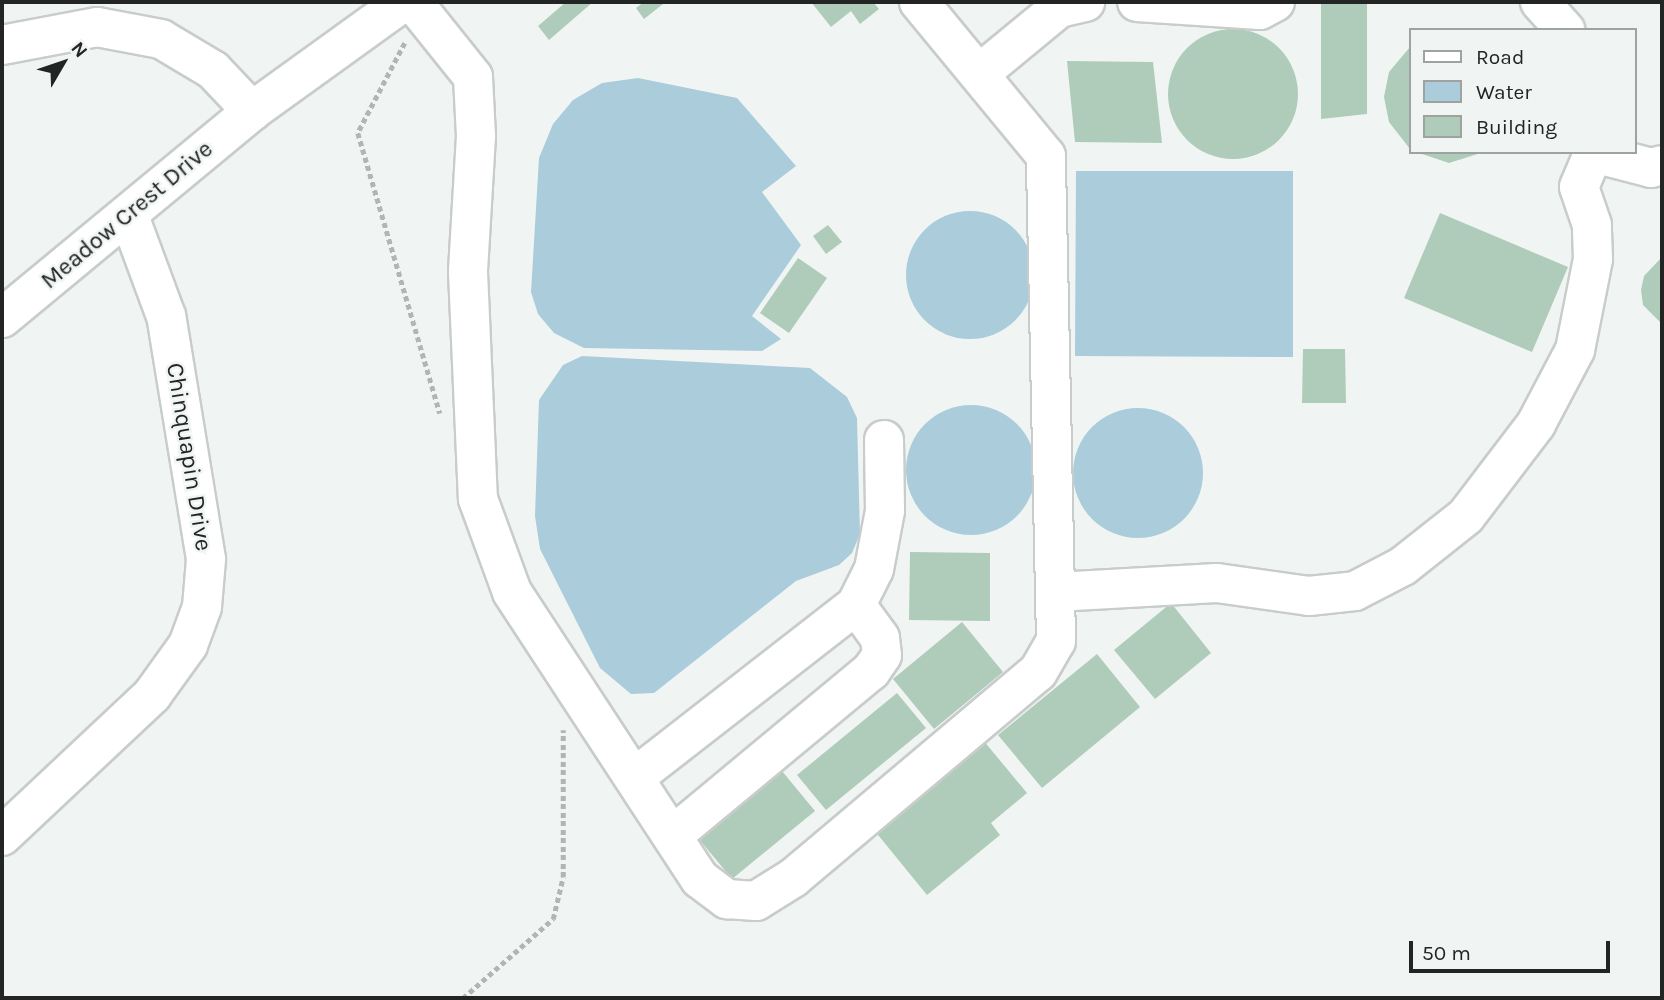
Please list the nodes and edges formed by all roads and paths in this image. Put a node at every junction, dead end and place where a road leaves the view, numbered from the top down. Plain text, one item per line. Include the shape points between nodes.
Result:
1 (402, 2) edge
2 (413, 2) edge
3 (919, 2) edge
4 (1085, 2) edge
5 (1137, 2) edge
6 (1275, 2) edge
7 (1540, 2) edge
8 (1563, 28) edge
9 (2, 45) edge
10 (979, 74) junction
11 (252, 111) junction
12 (1594, 154) edge
13 (1598, 154) edge
14 (1662, 165) edge
15 (129, 216) junction
16 (2, 318) edge
17 (884, 440) dead end
18 (1056, 592) junction
19 (856, 605) junction
20 (635, 777) junction
21 (2, 836) edge
22 (672, 836) junction

1 - 11 street, Meadow Crest Drive
2 - 20 street via 473,77 476,136 468,272 478,499 512,592
3 - 10 street
4 - 10 street via 1059,8
5 - 6 street via 1248,10
7 - 8 street
9 - 11 street via 97,27 141,33 187,51
10 - 18 street via 1046,156
11 - 15 street, Meadow Crest Drive
12 - 18 street via 1579,187 1592,225 1593,259 1575,350 1536,424 1466,516 1403,566 1355,591 1309,596 1217,583
13 - 14 street via 1651,169
15 - 16 street, Meadow Crest Drive
15 - 21 street, Chinquapin Drive via 166,316 206,559 202,607 188,645 152,695
17 - 19 street via 885,511 874,569
18 - 22 street via 1056,641 1038,671 793,878 756,901 727,900 700,880
19 - 20 street
19 - 22 street via 880,638 882,655 871,671
20 - 22 street

